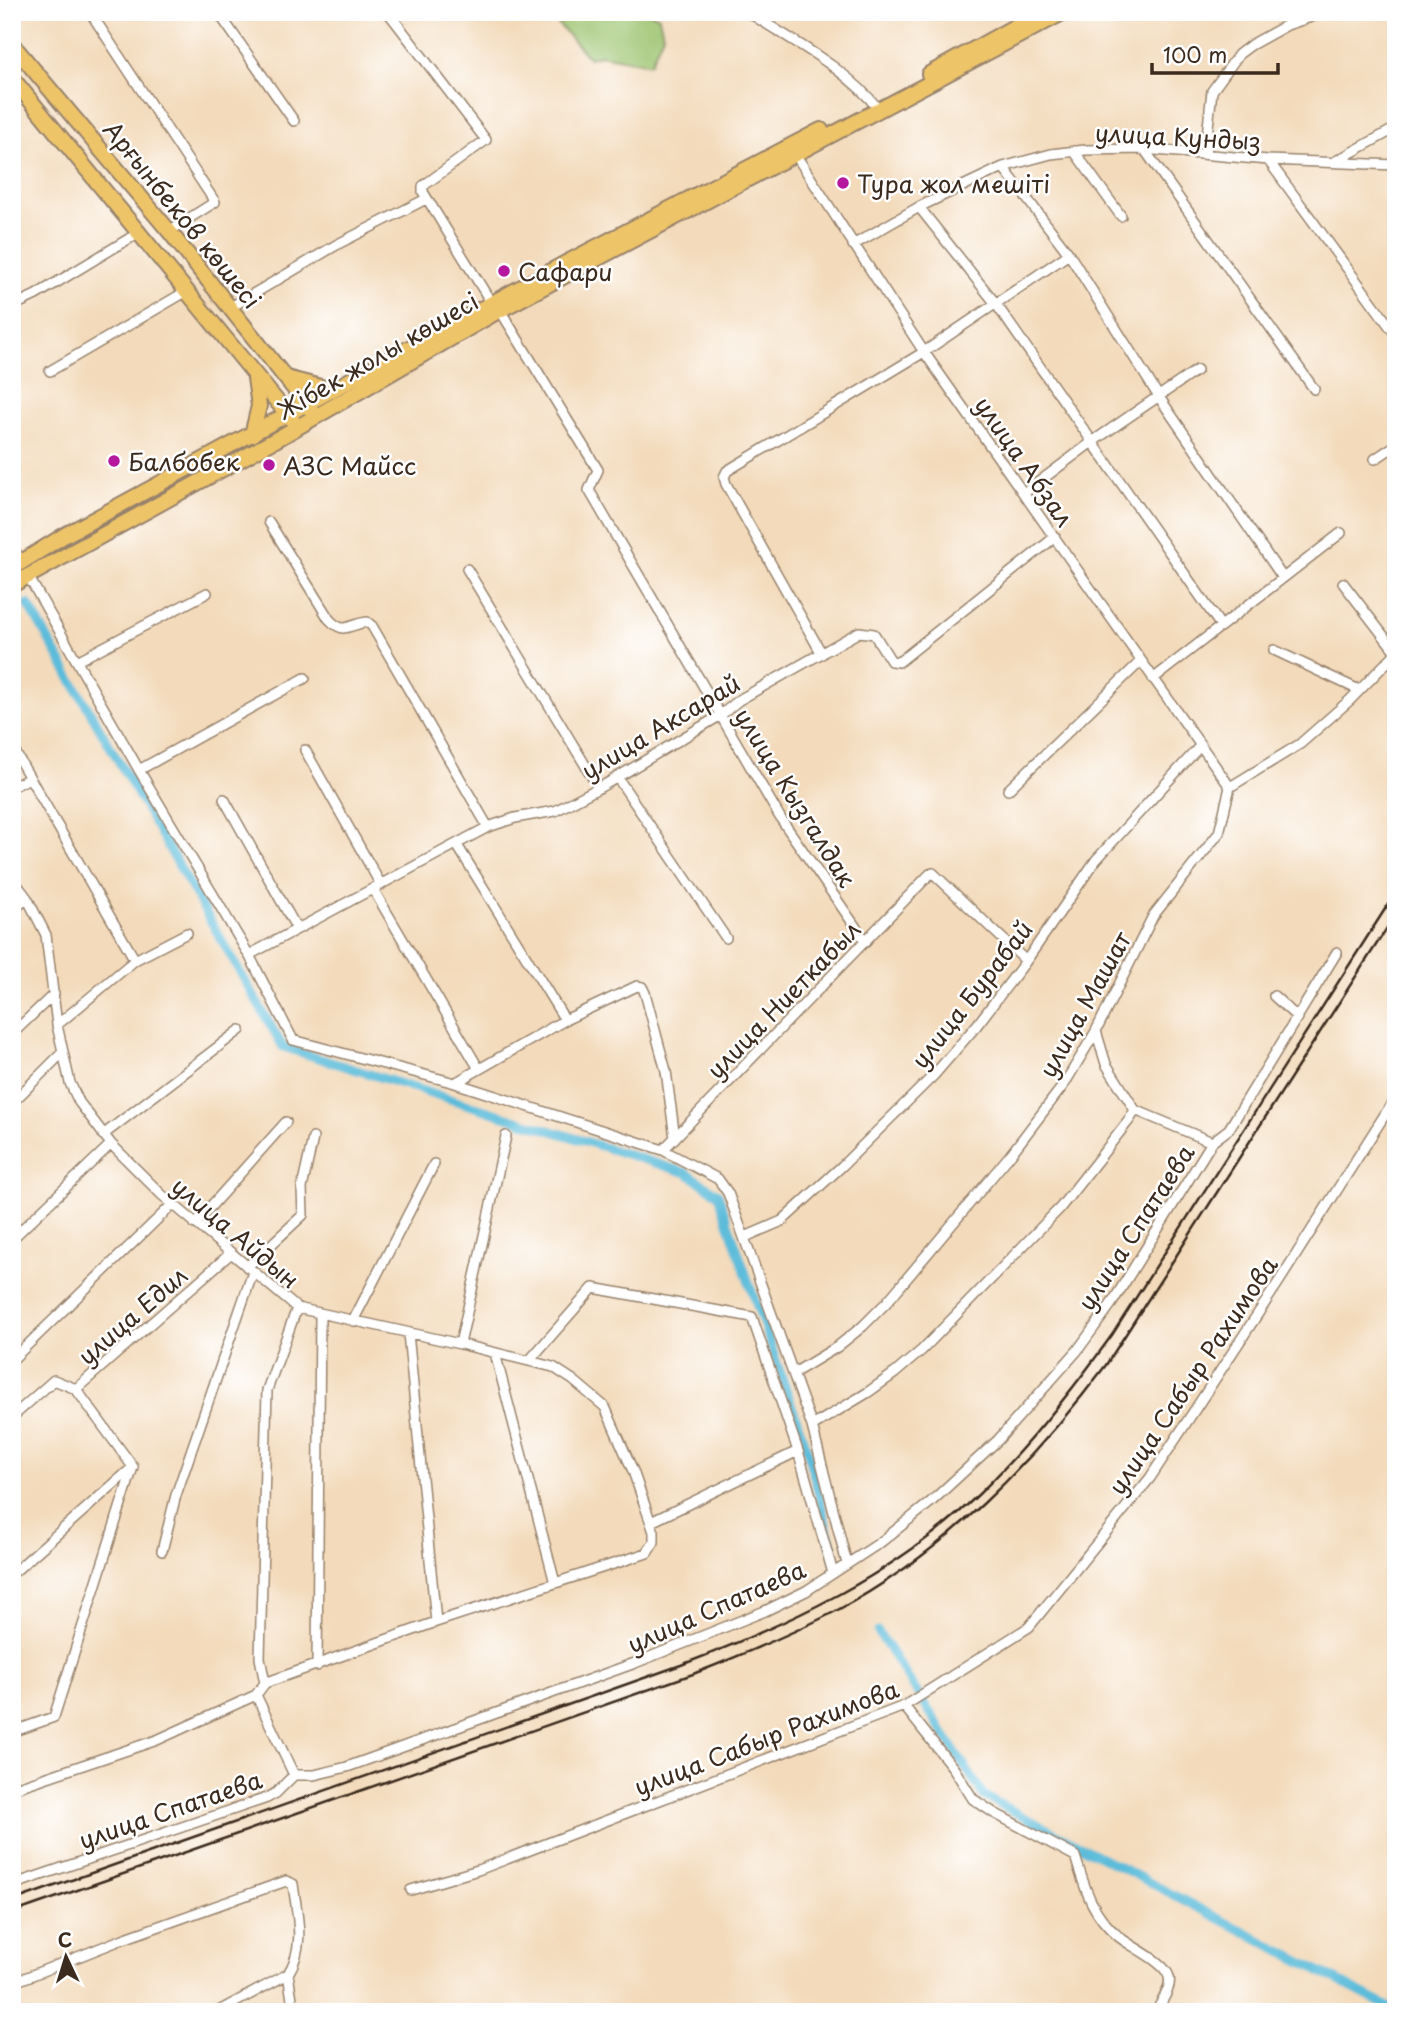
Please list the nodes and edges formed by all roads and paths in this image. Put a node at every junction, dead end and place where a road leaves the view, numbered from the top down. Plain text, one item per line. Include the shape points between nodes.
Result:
1 (90, 12) edge
2 (218, 12) edge
3 (388, 12) edge
4 (748, 12) edge
5 (1041, 12) edge
6 (1064, 12) edge
7 (1326, 12) edge
8 (14, 49) edge
9 (12, 78) edge
10 (877, 107) junction
11 (294, 121) dead end
12 (1396, 128) edge
13 (1144, 149) junction
14 (1074, 151) junction
15 (795, 154) junction
16 (1205, 154) junction
17 (1268, 160) junction
18 (1334, 163) junction
19 (1396, 165) edge
20 (1003, 167) junction
21 (426, 199) junction
22 (919, 207) junction
23 (1121, 216) dead end
24 (169, 231) junction
25 (140, 232) junction
26 (853, 246) junction
27 (1069, 254) junction
28 (187, 291) junction
29 (17, 304) dead end
30 (996, 304) junction
31 (231, 307) junction
32 (496, 307) junction
33 (1396, 335) edge
34 (924, 352) junction
35 (1197, 370) dead end
36 (50, 371) dead end
37 (254, 373) junction
38 (286, 377) junction
39 (1314, 389) dead end
40 (332, 390) junction
41 (1159, 397) junction
42 (311, 411) junction
43 (288, 415) junction
44 (298, 427) junction
45 (252, 435) junction
46 (1092, 442) junction
47 (1396, 444) edge
48 (1375, 459) dead end
49 (1024, 493) junction
50 (269, 522) dead end
51 (1341, 533) dead end
52 (1055, 537) junction
53 (12, 546) edge
54 (21, 569) edge
55 (467, 569) dead end
56 (1283, 578) junction
57 (1343, 583) dead end
58 (12, 585) edge
59 (207, 593) dead end
60 (1221, 626) junction
61 (1274, 650) dead end
62 (1396, 652) edge
63 (822, 654) junction
64 (77, 661) junction
65 (1141, 661) junction
66 (305, 678) dead end
67 (1153, 679) junction
68 (1359, 690) junction
69 (721, 715) junction
70 (1200, 746) junction
71 (12, 747) edge
72 (305, 750) dead end
73 (139, 770) junction
74 (617, 777) junction
75 (30, 778) junction
76 (12, 787) edge
77 (1230, 787) junction
78 (599, 788) junction
79 (1008, 790) dead end
80 (224, 799) dead end
81 (488, 827) junction
82 (457, 845) junction
83 (12, 878) edge
84 (377, 887) junction
85 (27, 898) junction
86 (12, 911) edge
87 (297, 929) junction
88 (187, 933) dead end
89 (726, 938) dead end
90 (866, 942) junction
91 (1337, 952) dead end
92 (249, 955) junction
93 (135, 960) junction
94 (1026, 961) junction
95 (54, 994) junction
96 (1274, 996) dead end
97 (1298, 1018) junction
98 (565, 1020) junction
99 (57, 1025) junction
100 (240, 1030) dead end
101 (1096, 1031) junction
102 (12, 1034) edge
103 (63, 1052) junction
104 (480, 1069) junction
105 (455, 1083) junction
106 (1396, 1097) edge
107 (12, 1103) edge
108 (1135, 1110) junction
109 (286, 1122) dead end
110 (103, 1135) junction
111 (506, 1136) dead end
112 (313, 1138) dead end
113 (675, 1138) junction
114 (1212, 1142) junction
115 (111, 1144) junction
116 (663, 1150) junction
117 (434, 1164) dead end
118 (173, 1205) junction
119 (195, 1224) junction
120 (745, 1237) junction
121 (12, 1239) edge
122 (230, 1254) junction
123 (250, 1270) junction
124 (297, 1308) junction
125 (320, 1313) junction
126 (353, 1321) junction
127 (408, 1333) junction
128 (460, 1343) junction
129 (495, 1353) junction
130 (12, 1360) edge
131 (529, 1361) junction
132 (794, 1373) junction
133 (76, 1389) junction
134 (12, 1417) edge
135 (812, 1426) junction
136 (798, 1451) junction
137 (132, 1467) junction
138 (650, 1522) junction
139 (162, 1551) dead end
140 (848, 1564) junction
141 (833, 1573) junction
142 (12, 1574) edge
143 (555, 1583) junction
144 (436, 1622) junction
145 (317, 1666) junction
146 (265, 1684) junction
147 (256, 1695) junction
148 (904, 1706) junction
149 (12, 1732) edge
150 (295, 1775) junction
151 (12, 1789) edge
152 (12, 1885) edge
153 (411, 1890) dead end
154 (288, 1974) junction
155 (12, 1983) edge
156 (216, 2012) edge
157 (293, 2012) edge
158 (1156, 2012) edge

1 - 24 street via 215,202
2 - 11 street
3 - 21 street via 486,140 423,186
4 - 10 street via 835,69
5 - 10 main road, Жібек жолы көшесі
6 - 10 main road, Жібек жолы көшесі
7 - 16 street via 1287,25 1239,54 1212,91
8 - 24 main road, Арғынбеков көшесі
9 - 25 main road, Арғынбеков көшесі
10 - 15 main road, Жібек жолы көшесі
10 - 32 main road, Жібек жолы көшесі via 779,151
12 - 18 street
13 - 14 street, улица Кундыз
13 - 16 street, улица Кундыз
13 - 39 street
14 - 20 street, улица Кундыз
14 - 23 street
15 - 26 street, улица Абзал
15 - 32 main road, Жібек жолы көшесі
16 - 17 street, улица Кундыз
17 - 18 street, улица Кундыз
17 - 33 street
18 - 19 street, улица Кундыз
20 - 22 street, улица Кундыз
20 - 27 street
21 - 31 street
21 - 32 street
22 - 26 street, улица Кундыз
22 - 30 street
24 - 31 main road, Арғынбеков көшесі
25 - 28 main road, Арғынбеков көшесі
25 - 29 street
26 - 34 street, улица Абзал
27 - 30 street
27 - 41 street
28 - 36 street
28 - 37 main road, Арғынбеков көшесі
30 - 34 street
30 - 46 street
31 - 38 main road, Арғынбеков көшесі
32 - 40 main road, Жібек жолы көшесі
32 - 42 main road, Жібек жолы көшесі
32 - 69 street, улица Кызгалдак via 598,470 589,490
34 - 49 street, улица Абзал
34 - 63 street via 724,477
35 - 41 street
37 - 43 main road, Арғынбеков көшесі
37 - 45 main road via 259,406
38 - 40 main road
38 - 42 main road, Арғынбеков көшесі
40 - 42 main road, Жібек жолы көшесі
41 - 46 street
41 - 56 street
42 - 43 main road, Жібек жолы көшесі
42 - 44 main road, Жібек жолы көшесі
43 - 44 main road, Арғынбеков көшесі
43 - 45 main road, Жібек жолы көшесі
44 - 54 main road, Жібек жолы көшесі
45 - 54 main road, Жібек жолы көшесі via 65,535
46 - 49 street
46 - 60 street
47 - 48 street
49 - 52 street, улица Абзал
50 - 81 street via 329,619 345,629 367,622 372,626
51 - 56 street
52 - 63 street, улица Аксарай via 899,662 891,661 874,634 866,632
52 - 65 street, улица Абзал
53 - 54 street
54 - 58 main road, Жібек жолы көшесі
54 - 64 street
55 - 78 street
56 - 60 street
57 - 62 street
59 - 64 street
60 - 67 street
61 - 68 street
62 - 68 street
63 - 69 street, улица Аксарай via 739,700
64 - 73 street
65 - 67 street, улица Абзал
65 - 79 street
66 - 73 street
67 - 70 street, улица Абзал
68 - 77 street via 1300,744
69 - 74 street, улица Аксарай
69 - 90 street, улица Кызгалдак via 781,819
70 - 77 street, улица Абзал
70 - 94 street, улица Бурабай via 1096,860
71 - 75 street
72 - 84 street
73 - 92 street
74 - 78 street, улица Аксарай
74 - 89 street
75 - 76 street
75 - 93 street
77 - 101 street, улица Машат via 1219,833 1153,916
78 - 81 street, улица Аксарай via 555,811
80 - 87 street
81 - 82 street, улица Аксарай
82 - 84 street, улица Аксарай
82 - 98 street
83 - 85 street, улица Айдын
84 - 87 street, улица Аксарай
84 - 104 street
85 - 86 street
85 - 95 street, улица Айдын via 46,935
87 - 92 street, улица Аксарай
88 - 93 street
90 - 94 street, улица Ниеткабыл via 933,873
90 - 113 street, улица Ниеткабыл
91 - 97 street, улица Спатаева
92 - 105 street via 293,1041
93 - 99 street
94 - 120 street, улица Бурабай via 934,1075 852,1157 782,1221
95 - 99 street, улица Айдын
95 - 102 street
96 - 97 street
97 - 114 street, улица Спатаева via 1229,1129
98 - 104 street
98 - 113 street via 642,987 666,1071
99 - 103 street, улица Айдын
100 - 110 street
101 - 108 street via 1106,1064
101 - 132 street, улица Машат via 1065,1083 1011,1154 887,1302 845,1340
103 - 107 street
103 - 110 street, улица Айдын via 79,1102
104 - 105 street
105 - 116 street
106 - 148 street, улица Сабыр Рахимова via 1150,1478 1029,1627
108 - 114 street
108 - 135 street via 1060,1208 922,1350 867,1393
109 - 119 street
110 - 115 street, улица Айдын
111 - 128 street
112 - 123 street via 302,1188 303,1215
113 - 116 street, улица Ниеткабыл
114 - 140 street, улица Спатаева via 1112,1303 1060,1370 998,1440 941,1493
115 - 118 street, улица Айдын
115 - 121 street
116 - 120 street via 718,1179
117 - 126 street
118 - 119 street, улица Айдын
118 - 130 street
119 - 122 street, улица Айдын
120 - 132 street
122 - 123 street, улица Айдын
122 - 133 street, улица Едил
123 - 124 street, улица Айдын
123 - 139 street
124 - 125 street, улица Айдын
124 - 146 street via 267,1390 260,1658
125 - 126 street, улица Айдын
125 - 145 street
126 - 127 street, улица Айдын
127 - 128 street, улица Айдын
127 - 144 street
128 - 129 street, улица Айдын
129 - 131 street, улица Айдын
129 - 143 street
131 - 136 street via 593,1288 752,1317
131 - 138 street, улица Айдын via 553,1367 605,1407
132 - 135 street
133 - 134 street, улица Едил via 54,1380
133 - 137 street
135 - 140 street
136 - 138 street
136 - 141 street
137 - 142 street
137 - 149 street via 54,1717
138 - 143 street, улица Айдын via 654,1542 647,1553
140 - 141 street, улица Спатаева
141 - 150 street, улица Спатаева via 765,1611 635,1663 347,1767
143 - 144 street
144 - 145 street
145 - 146 street
146 - 147 street
147 - 150 street
147 - 151 street via 157,1740
148 - 153 street, улица Сабыр Рахимова via 478,1870
148 - 158 street via 973,1799 1076,1856 1089,1901 1119,1937 1167,1971 1168,1987
150 - 152 street, улица Спатаева via 267,1798
154 - 155 street via 300,1940 293,1884 286,1881
154 - 156 street
154 - 157 street

